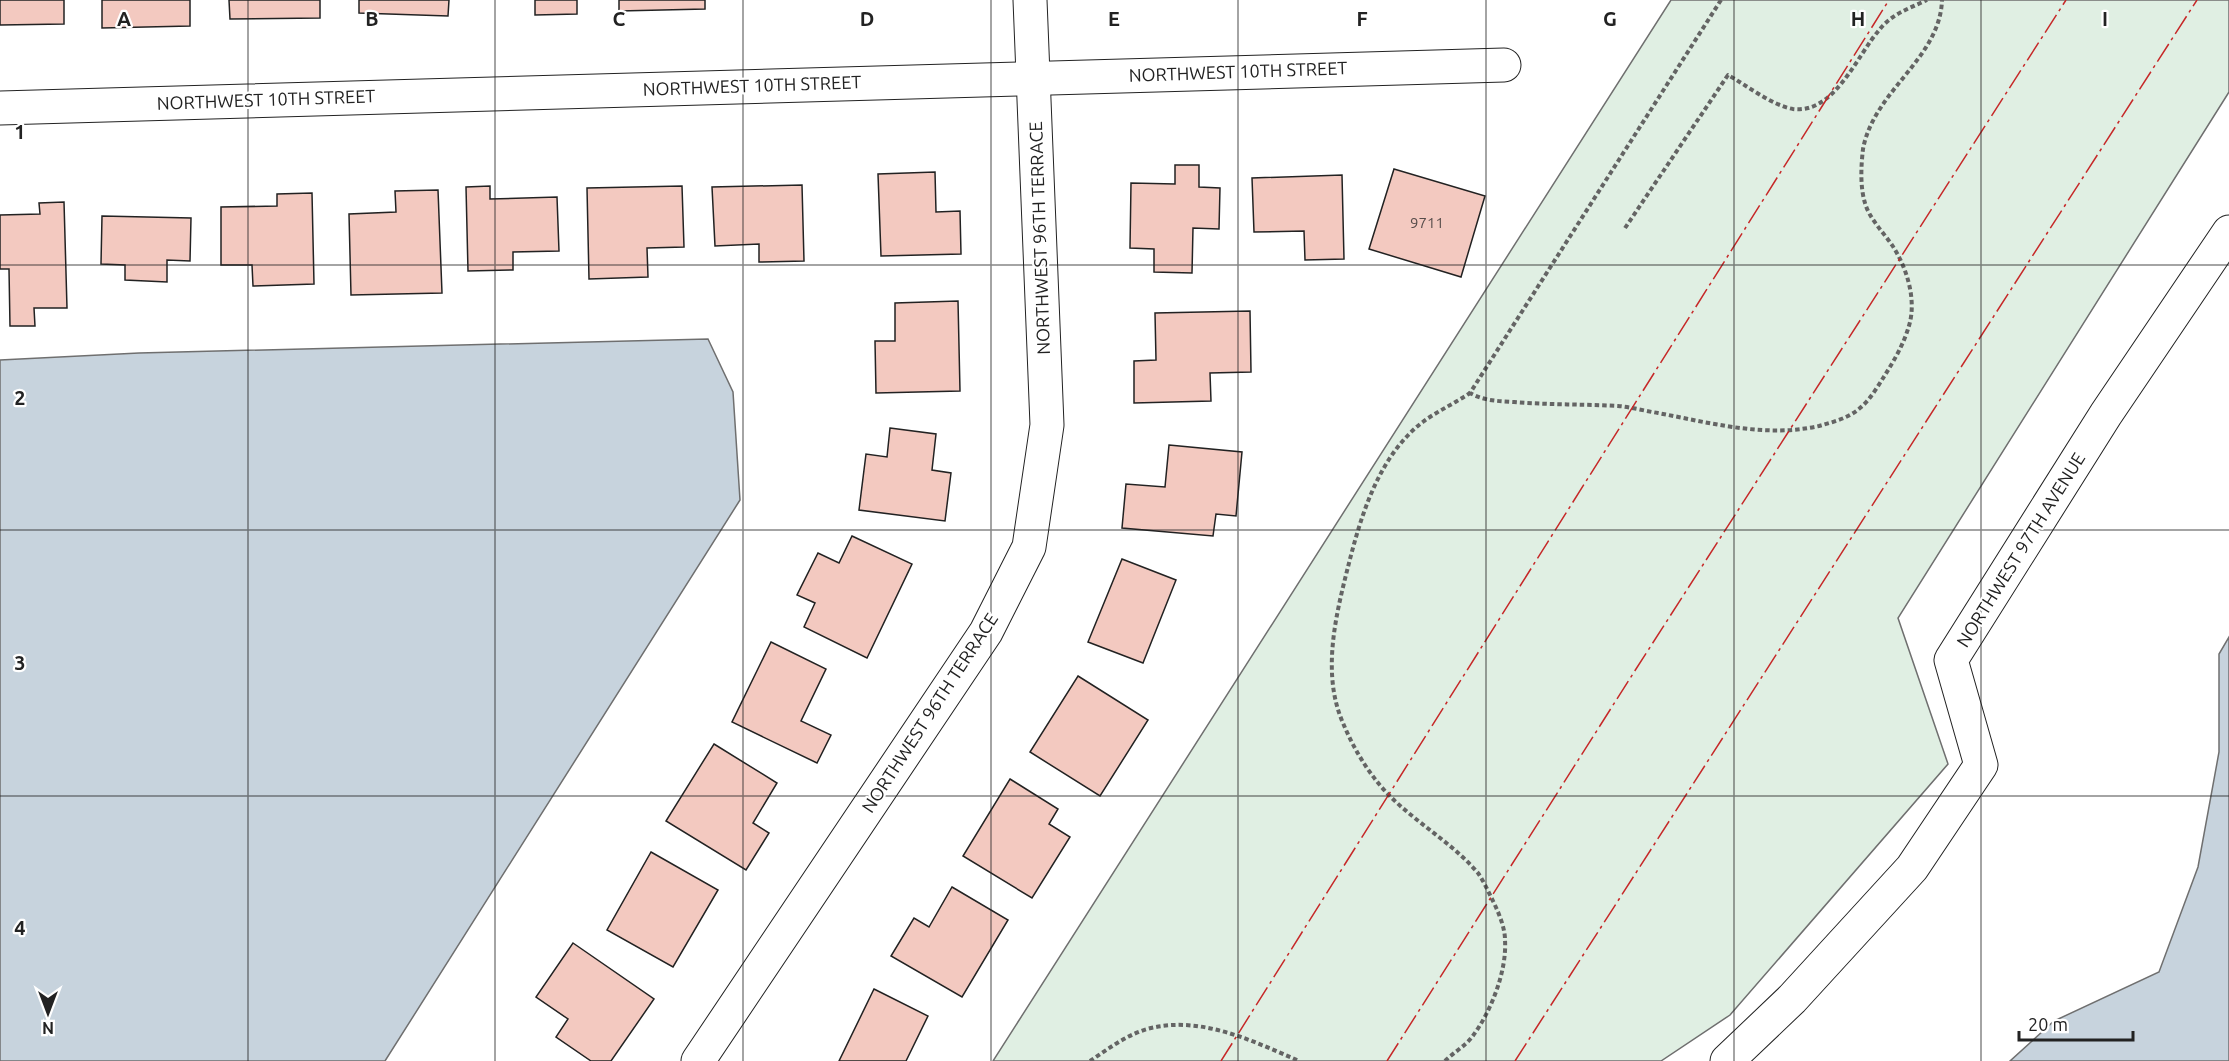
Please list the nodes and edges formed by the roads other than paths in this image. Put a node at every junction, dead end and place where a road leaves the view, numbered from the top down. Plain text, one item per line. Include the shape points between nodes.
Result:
1 (1030, 0) edge
2 (1504, 64) dead end
3 (1033, 77) junction
4 (0, 108) edge
5 (2229, 232) edge
6 (698, 1061) edge
7 (1727, 1061) edge

1 - 3 street, NORTHWEST 96TH TERRACE
2 - 3 street, NORTHWEST 10TH STREET
3 - 4 street, NORTHWEST 10TH STREET
3 - 6 street, NORTHWEST 96TH TERRACE via 1047,425 1029,547 986,632
5 - 7 street, NORTHWEST 97TH AVENUE via 2106,414 1951,660 1981,765 1912,868 1792,999

